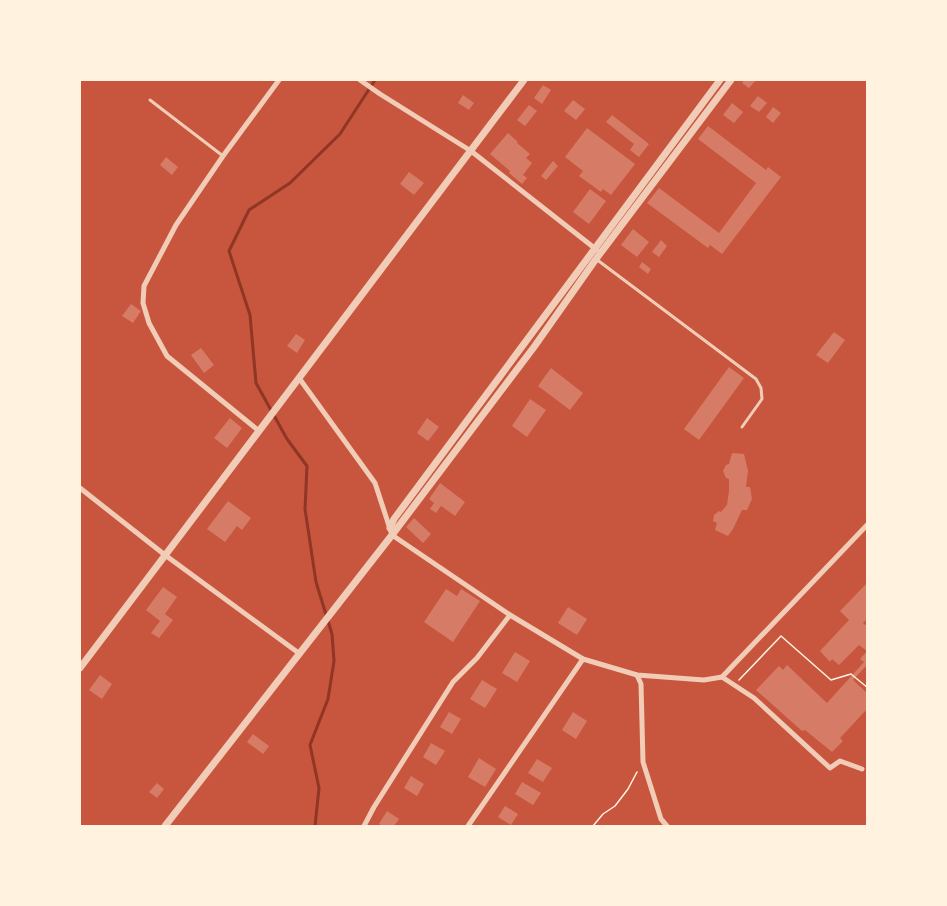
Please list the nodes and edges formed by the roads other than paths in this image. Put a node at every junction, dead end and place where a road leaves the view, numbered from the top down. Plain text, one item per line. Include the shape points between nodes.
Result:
1 (279, 80) edge
2 (360, 80) edge
3 (524, 80) edge
4 (720, 80) edge
5 (731, 80) edge
6 (150, 100) dead end
7 (471, 151) junction
8 (224, 156) junction
9 (598, 253) junction
10 (299, 378) junction
11 (742, 427) dead end
12 (259, 431) junction
13 (80, 488) edge
14 (867, 524) edge
15 (391, 531) junction
16 (165, 555) junction
17 (510, 615) junction
18 (300, 654) junction
19 (583, 659) junction
20 (80, 668) edge
21 (638, 675) junction
22 (722, 677) junction
23 (862, 769) dead end
24 (165, 826) edge
25 (364, 826) edge
26 (468, 826) edge
27 (667, 826) edge

1 - 8 street
2 - 7 street
3 - 7 street
4 - 9 street
5 - 9 street
6 - 8 lane
7 - 9 street
7 - 10 street
8 - 12 street via 176,225 144,286 142,303 167,356
9 - 11 lane via 756,379 762,399
9 - 15 street via 534,347
9 - 15 street via 394,519
10 - 12 street
10 - 15 street via 375,483
12 - 16 street
13 - 16 street
14 - 22 street
15 - 17 street
15 - 18 street
16 - 18 street
16 - 20 street
17 - 19 street
17 - 25 street via 453,682
18 - 24 street
19 - 21 street
19 - 26 street
21 - 22 street via 704,680
21 - 27 street via 643,762 661,819
22 - 23 street via 754,698 830,768 840,761

